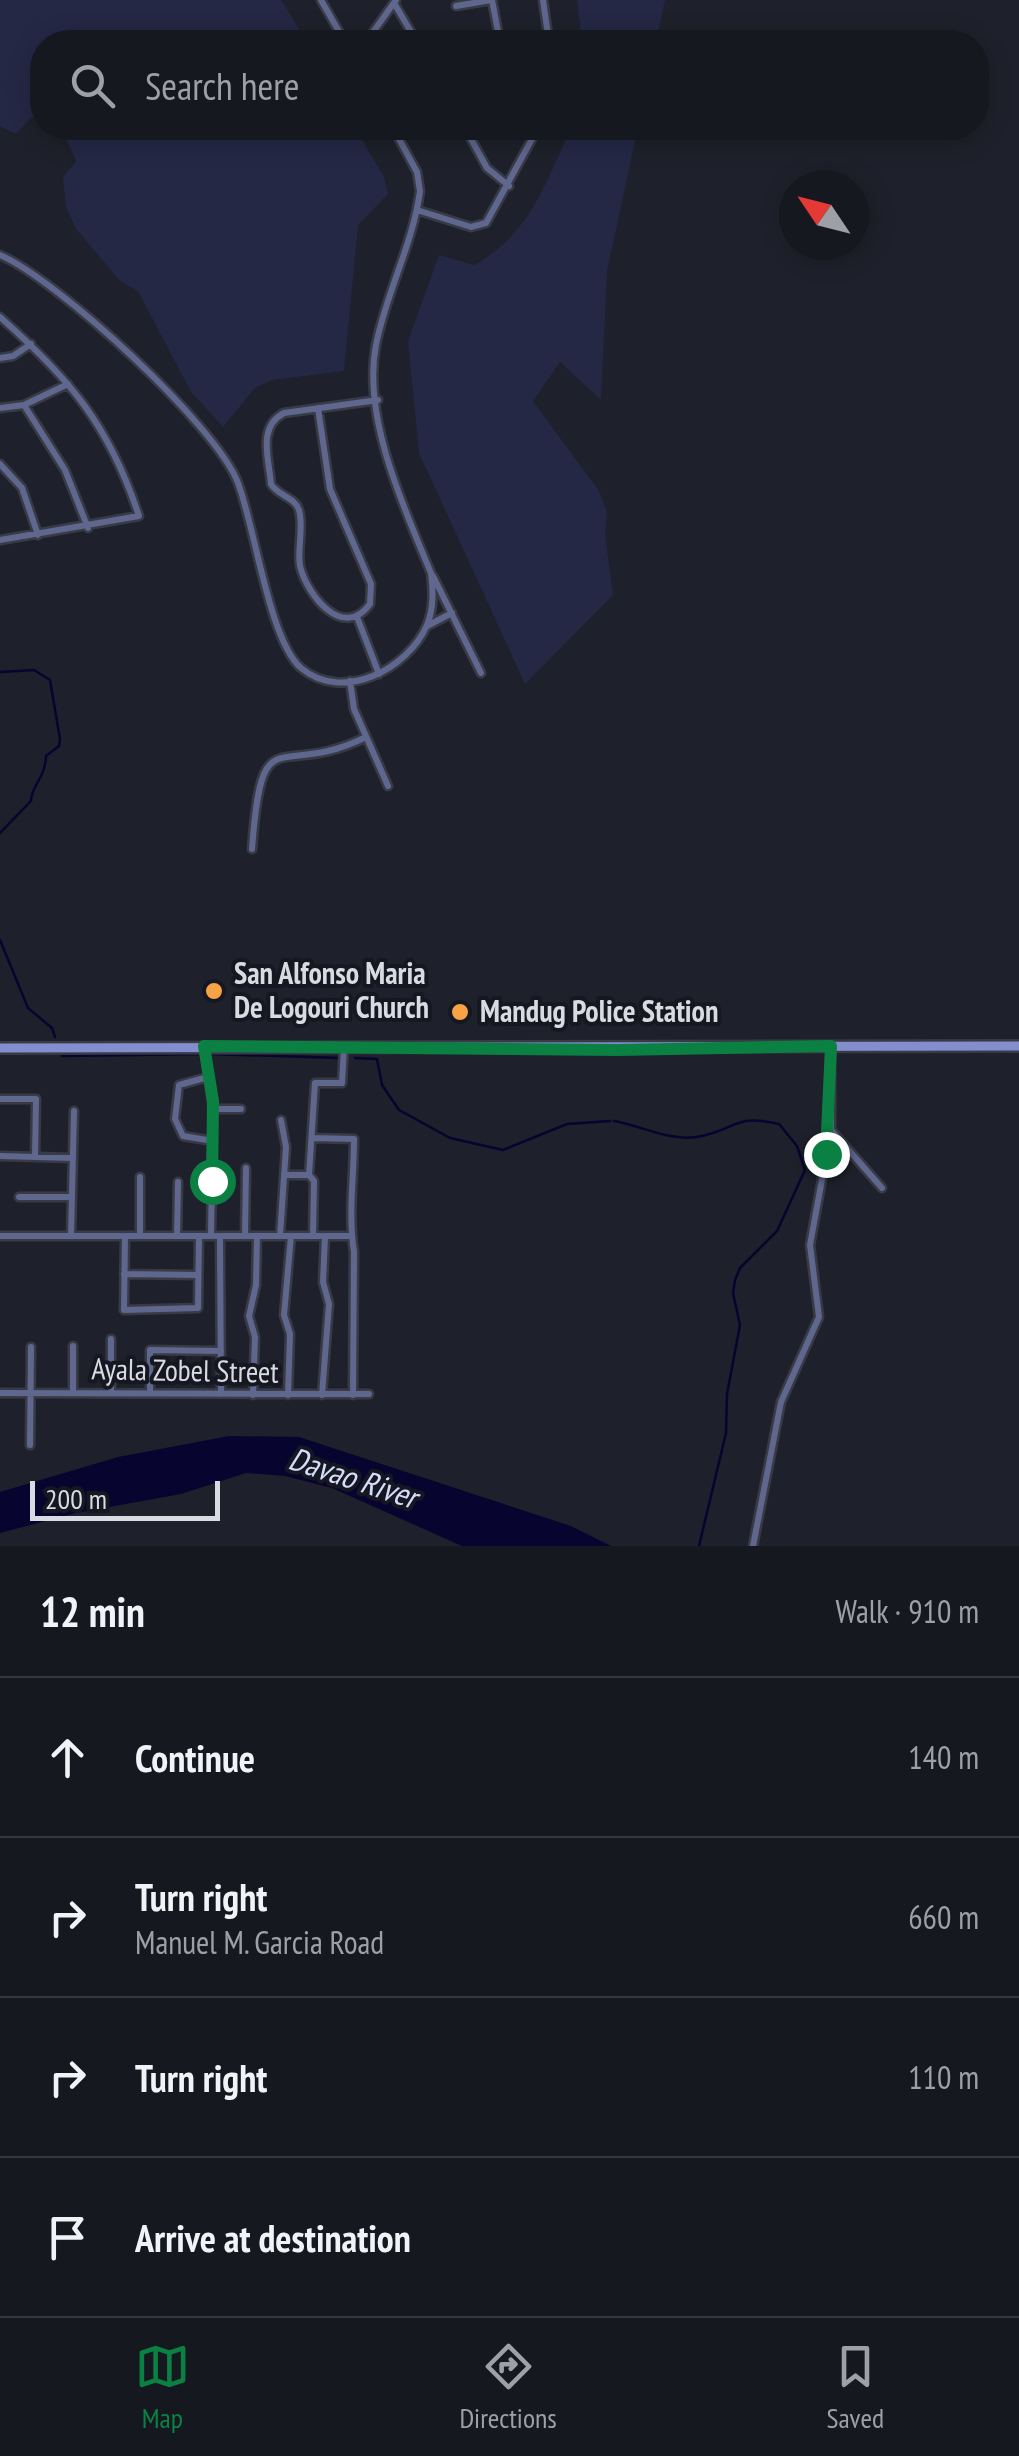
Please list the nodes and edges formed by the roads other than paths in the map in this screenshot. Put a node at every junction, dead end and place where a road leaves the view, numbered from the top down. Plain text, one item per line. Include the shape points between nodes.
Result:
1 (322, 0) edge
2 (492, 0) edge
3 (543, 0) edge
4 (395, 1) edge
5 (456, 6) dead end
6 (338, 30) edge
7 (374, 30) edge
8 (411, 30) edge
9 (498, 30) edge
10 (547, 30) edge
11 (400, 140) edge
12 (472, 140) edge
13 (532, 140) edge
14 (508, 186) junction
15 (418, 210) junction
16 (0, 255) edge
17 (0, 316) edge
18 (31, 344) junction
19 (0, 358) edge
20 (68, 384) junction
21 (378, 400) junction
22 (24, 405) junction
23 (0, 408) edge
24 (318, 408) junction
25 (0, 464) edge
26 (88, 528) junction
27 (38, 535) junction
28 (0, 540) edge
29 (431, 572) junction
30 (452, 612) junction
31 (357, 617) junction
32 (426, 626) junction
33 (379, 674) junction
34 (481, 674) dead end
35 (350, 681) junction
36 (366, 738) junction
37 (388, 786) dead end
38 (252, 849) dead end
39 (1018, 1044) edge
40 (204, 1046) junction
41 (831, 1046) junction
42 (344, 1047) junction
43 (0, 1048) edge
44 (208, 1077) junction
45 (0, 1099) edge
46 (213, 1109) junction
47 (241, 1109) dead end
48 (74, 1111) dead end
49 (281, 1120) dead end
50 (830, 1130) junction
51 (314, 1138) junction
52 (212, 1141) junction
53 (0, 1156) edge
54 (35, 1156) junction
55 (72, 1158) junction
56 (246, 1168) dead end
57 (286, 1175) junction
58 (309, 1175) junction
59 (140, 1177) dead end
60 (178, 1182) dead end
61 (882, 1188) dead end
62 (19, 1196) dead end
63 (72, 1197) junction
64 (0, 1236) edge
65 (71, 1236) junction
66 (124, 1236) junction
67 (140, 1236) junction
68 (178, 1236) junction
69 (198, 1236) junction
70 (210, 1236) junction
71 (220, 1236) junction
72 (245, 1236) junction
73 (256, 1236) junction
74 (280, 1236) junction
75 (290, 1236) junction
76 (313, 1236) junction
77 (325, 1236) junction
78 (349, 1236) junction
79 (124, 1274) junction
80 (198, 1275) junction
81 (111, 1339) dead end
82 (73, 1346) dead end
83 (31, 1347) dead end
84 (220, 1351) junction
85 (0, 1393) edge
86 (31, 1393) junction
87 (73, 1393) junction
88 (111, 1393) junction
89 (150, 1393) junction
90 (221, 1394) junction
91 (253, 1394) junction
92 (288, 1394) junction
93 (353, 1394) junction
94 (369, 1394) dead end
95 (322, 1395) junction
96 (30, 1445) dead end
97 (753, 1546) edge

1 - 6 street
2 - 5 street
2 - 9 street
3 - 10 street
4 - 7 street
4 - 8 street
11 - 15 street via 417,172
12 - 14 street
13 - 14 street
14 - 15 street via 497,210 479,226
15 - 21 street via 376,343
16 - 35 street via 98,322 219,451 238,482 284,646 308,672
17 - 18 street
18 - 19 street
18 - 20 street
20 - 22 street
20 - 26 street via 114,447 138,516
21 - 24 street
21 - 29 street via 386,463
22 - 23 street
22 - 26 street via 65,470
24 - 31 street via 334,503 371,584 370,604
24 - 31 street via 284,413 270,424 271,484 297,506 300,567 319,604 338,617
25 - 27 street via 22,488
26 - 27 street
27 - 28 street
29 - 30 street
29 - 32 street
30 - 32 street
30 - 34 street
31 - 33 street
32 - 33 street via 407,653
33 - 35 street
35 - 36 street
36 - 37 street
36 - 38 street via 282,756 264,769
39 - 41 main road
40 - 42 main road
40 - 43 main road
40 - 44 street
41 - 42 main road
41 - 50 street
42 - 51 street via 342,1083 316,1082
44 - 46 street
44 - 52 street via 179,1085 175,1119 182,1136
45 - 54 street via 36,1099
46 - 47 street
46 - 52 street
48 - 55 street
49 - 57 street
50 - 61 street
50 - 97 street via 810,1245 819,1317 781,1402
51 - 58 street
51 - 78 street via 354,1139
52 - 70 street
53 - 54 street
54 - 55 street
55 - 63 street
56 - 72 street
57 - 58 street
57 - 74 street
58 - 76 street
59 - 67 street
60 - 68 street
62 - 63 street
63 - 65 street
64 - 65 street
65 - 66 street
66 - 67 street
66 - 79 street
67 - 68 street
68 - 69 street
69 - 70 street
69 - 80 street
70 - 71 street
71 - 72 street
71 - 84 street
72 - 73 street
73 - 74 street
73 - 91 street
74 - 75 street
75 - 76 street
75 - 92 street
76 - 77 street
77 - 78 street
77 - 95 street via 329,1304
78 - 93 street
79 - 80 street
79 - 80 street via 124,1310 198,1308
81 - 88 street
82 - 87 street
83 - 86 street
84 - 89 street via 150,1350
84 - 90 street
85 - 86 street, Ayala Zobel Street
86 - 87 street, Ayala Zobel Street
86 - 96 street
87 - 88 street, Ayala Zobel Street
88 - 89 street, Ayala Zobel Street
89 - 90 street, Ayala Zobel Street
90 - 91 street, Ayala Zobel Street
91 - 92 street, Ayala Zobel Street
92 - 95 street, Ayala Zobel Street
93 - 94 street, Ayala Zobel Street
93 - 95 street, Ayala Zobel Street

